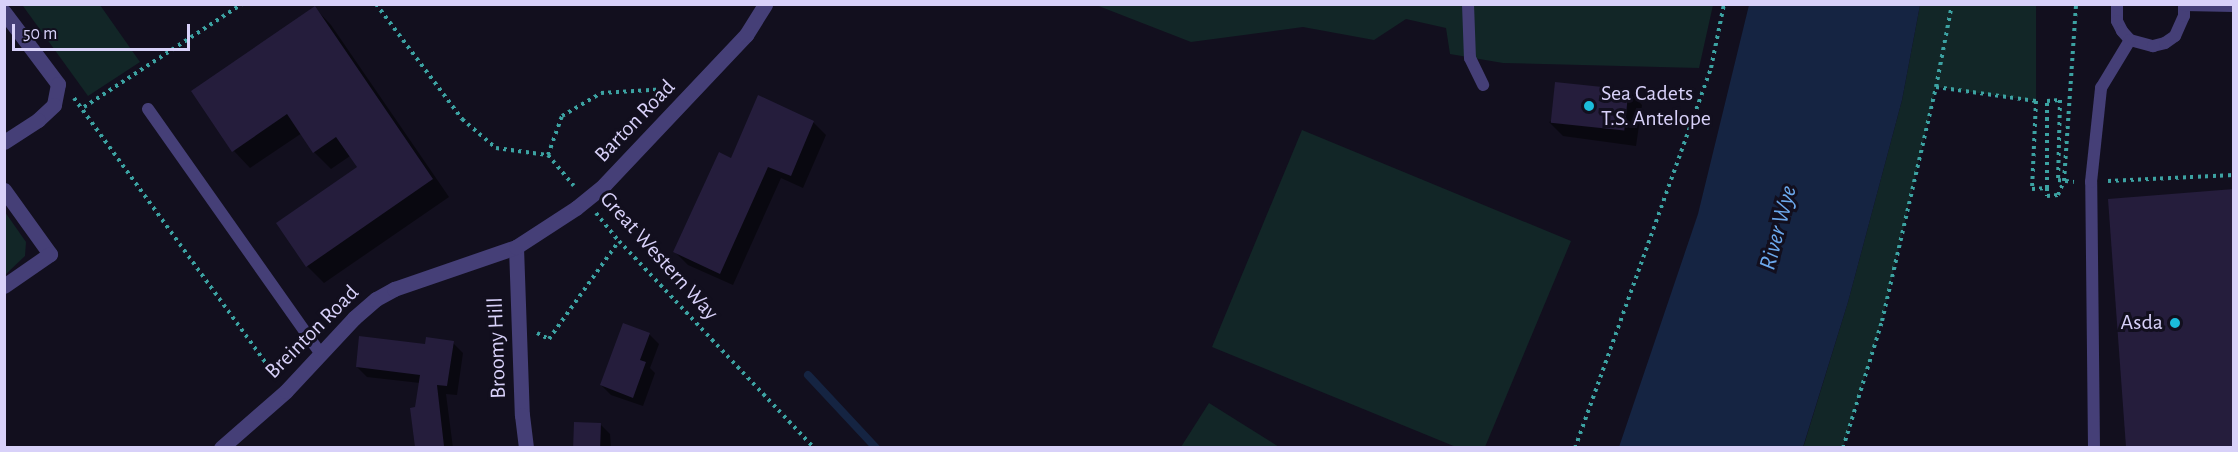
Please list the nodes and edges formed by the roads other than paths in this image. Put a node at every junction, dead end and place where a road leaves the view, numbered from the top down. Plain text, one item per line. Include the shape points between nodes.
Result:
1 (765, 4) edge
2 (1467, 4) edge
3 (2117, 4) edge
4 (2184, 5) edge
5 (2234, 6) edge
6 (4, 12) edge
7 (2130, 40) junction
8 (1483, 85) dead end
9 (148, 109) dead end
10 (4, 142) edge
11 (4, 190) edge
12 (516, 247) junction
13 (4, 286) edge
14 (321, 354) junction
15 (221, 447) edge
16 (526, 447) edge
17 (2094, 447) edge

1 - 12 street, Barton Road, bridge via 746,35 700,87 584,208
2 - 8 lane via 1470,58
3 - 7 lane via 2117,21
4 - 5 lane
4 - 7 lane via 2181,26 2165,43 2141,45
6 - 10 street via 58,84 54,105
7 - 17 lane via 2101,88 2091,182
9 - 14 lane
11 - 13 street via 50,254
12 - 14 street, Breinton Road via 376,299
12 - 16 street, Broomy Hill
14 - 15 street, Breinton Road via 286,391

